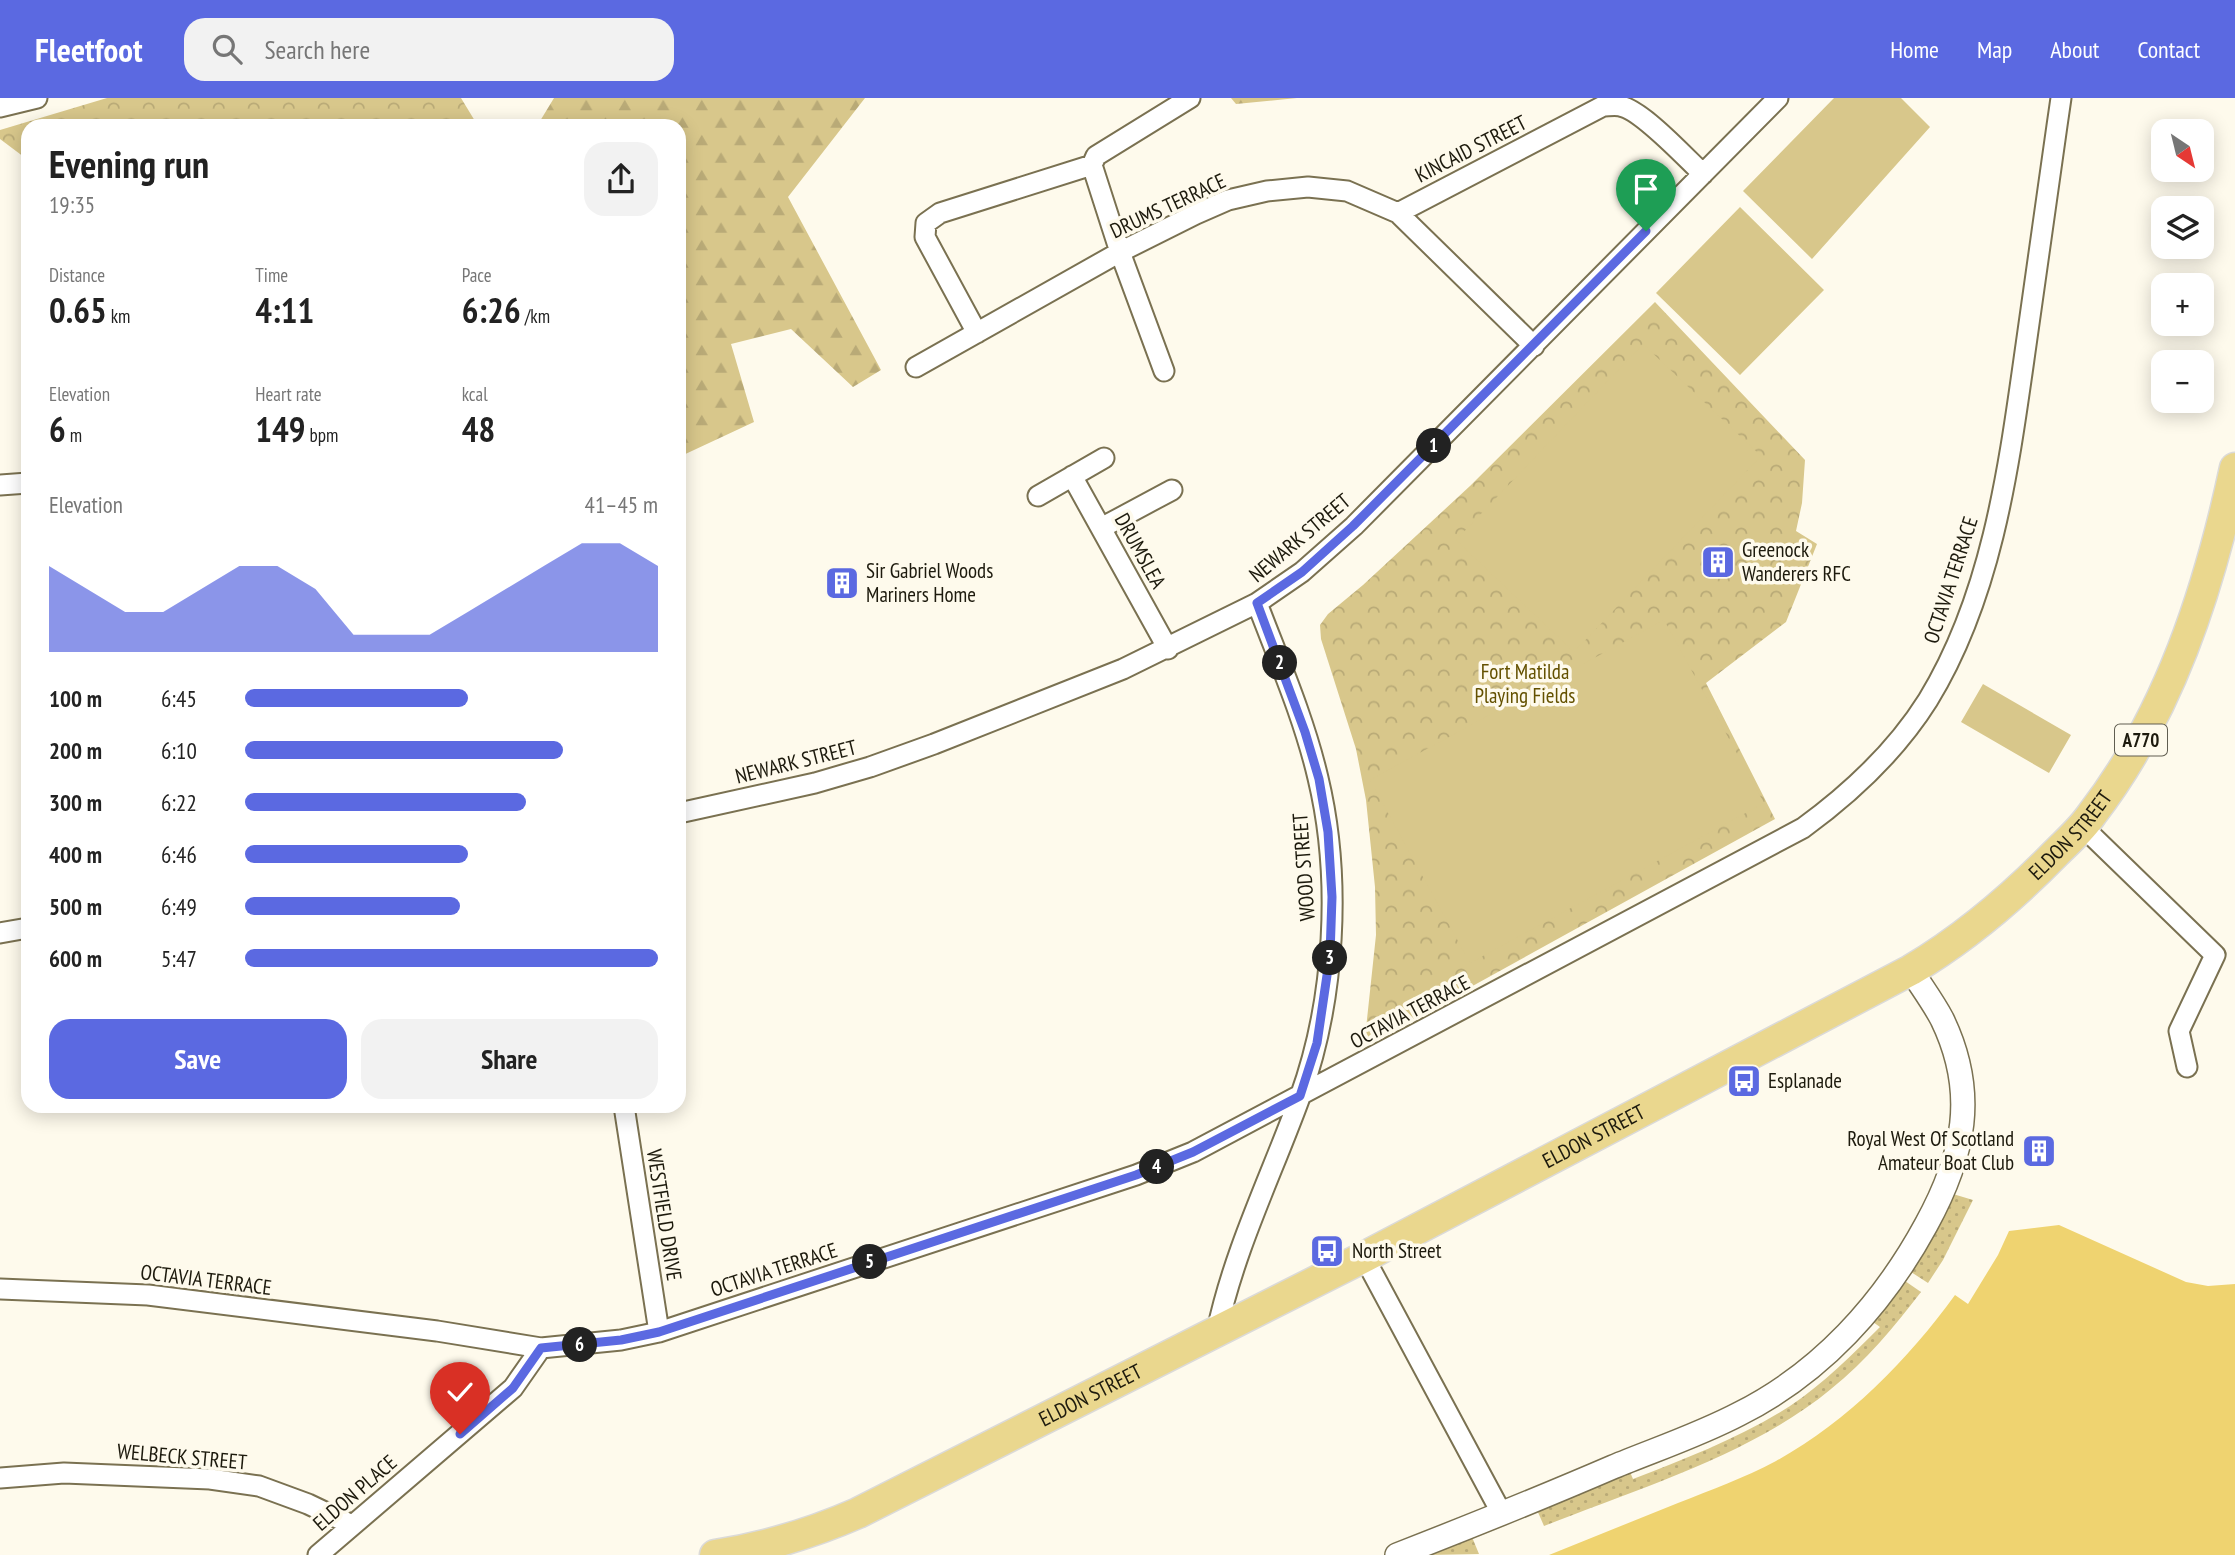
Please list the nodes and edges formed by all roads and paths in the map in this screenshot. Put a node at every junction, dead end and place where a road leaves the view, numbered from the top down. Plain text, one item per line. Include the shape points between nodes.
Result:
1 (37, 98) edge
2 (1190, 98) edge
3 (1778, 98) edge
4 (2061, 98) edge
5 (0, 107) edge
6 (1092, 165) junction
7 (1703, 174) junction
8 (1398, 213) junction
9 (1120, 252) junction
10 (977, 333) junction
11 (1534, 346) junction
12 (916, 367) dead end
13 (1164, 371) dead end
14 (1104, 458) dead end
15 (2235, 468) edge
16 (1072, 476) junction
17 (21, 484) edge
18 (0, 485) edge
19 (1172, 490) dead end
20 (1038, 496) dead end
21 (1101, 528) junction
22 (1257, 603) junction
23 (1168, 649) junction
24 (686, 811) edge
25 (2082, 826) junction
26 (21, 929) edge
27 (0, 933) edge
28 (1911, 970) junction
29 (2187, 1067) dead end
30 (1300, 1096) junction
31 (625, 1113) edge
32 (1364, 1257) junction
33 (0, 1289) edge
34 (1217, 1331) junction
35 (659, 1332) junction
36 (541, 1348) junction
37 (0, 1478) edge
38 (1502, 1514) junction
39 (352, 1525) junction
40 (779, 1549) edge
41 (318, 1555) edge
42 (716, 1555) edge
43 (1397, 1555) edge

1 - 5 street
2 - 6 street via 1097,156
3 - 7 street, NEWARK STREET
4 - 30 street, OCTAVIA TERRACE via 2013,436 1982,574 1946,667 1898,742 1832,807 1803,828
6 - 9 street
6 - 10 street via 940,213 926,223 925,237
7 - 8 street, KINCAID STREET via 1647,121 1622,106 1603,106
7 - 11 street, NEWARK STREET
8 - 9 street, DRUMS TERRACE via 1347,191 1308,187 1267,191 1228,200
8 - 11 street, DRUMS TERRACE
9 - 10 street, DRUMS TERRACE
9 - 13 street
10 - 12 street, DRUMS TERRACE
11 - 22 street, NEWARK STREET via 1353,526 1302,572
14 - 16 street
15 - 25 main road, ELDON STREET / A770 via 2205,586 2178,661 2140,741
16 - 20 street
16 - 21 street, DRUMSLEA
17 - 18 street
19 - 21 street
21 - 23 street, DRUMSLEA
22 - 23 street, NEWARK STREET
22 - 30 street, WOOD STREET via 1305,732 1328,832 1330,955 1317,1043
23 - 24 street, NEWARK STREET via 870,767
25 - 28 main road, ELDON STREET / A770 via 1994,912
25 - 29 street via 2215,955 2179,1031
26 - 27 street
28 - 32 main road, ELDON STREET / A770
28 - 38 street via 1954,1047 1962,1078 1960,1140 1935,1210 1881,1295 1830,1351 1791,1383 1739,1414
30 - 34 street, WOOD STREET via 1225,1291
30 - 35 street, OCTAVIA TERRACE via 1193,1152 1136,1175
31 - 35 street, WESTFIELD DRIVE
32 - 34 main road, ELDON STREET / A770
32 - 38 street
33 - 36 street, OCTAVIA TERRACE via 148,1295
34 - 40 main road, ELDON STREET / A770
35 - 36 street, OCTAVIA TERRACE
36 - 39 street, ELDON PLACE via 513,1388
37 - 39 street, WELBECK STREET via 64,1473 210,1479 259,1486
38 - 43 street
39 - 41 street, ELDON PLACE
40 - 42 main road, ELDON STREET / A770

